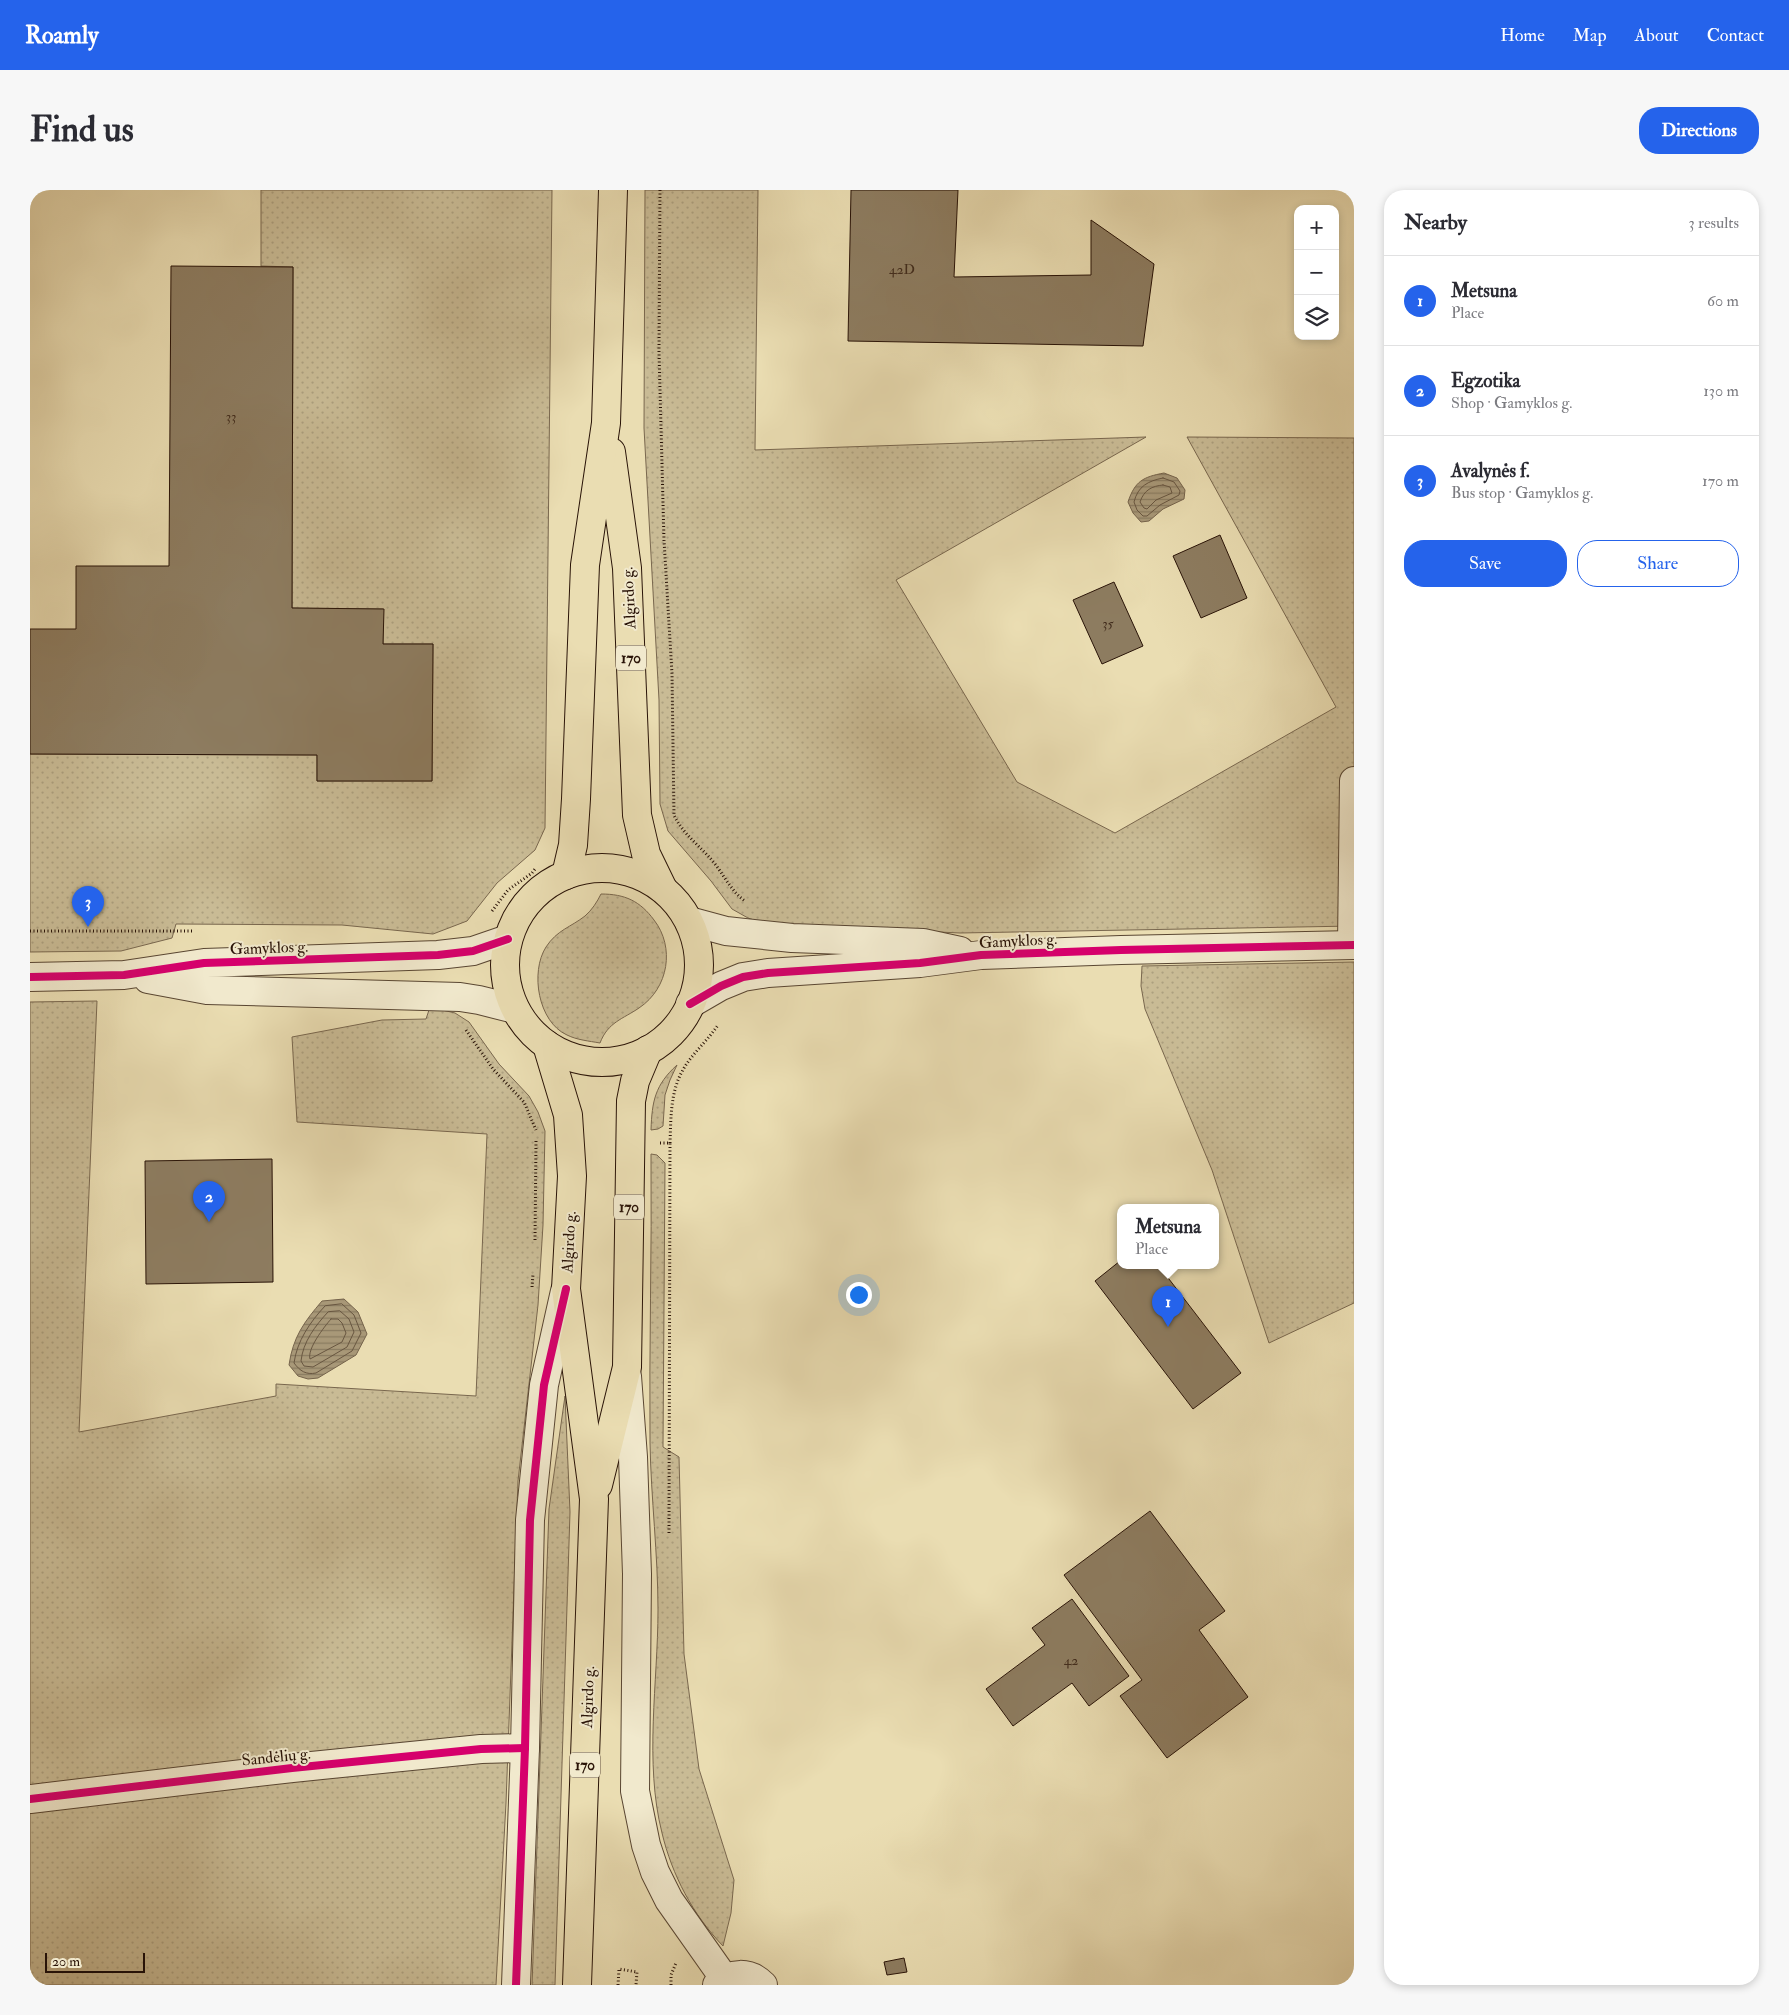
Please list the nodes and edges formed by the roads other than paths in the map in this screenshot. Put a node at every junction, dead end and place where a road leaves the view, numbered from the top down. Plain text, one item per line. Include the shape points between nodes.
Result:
1 (613, 190) edge
2 (606, 423) junction
3 (1354, 781) edge
4 (566, 874) junction
5 (663, 889) junction
6 (689, 921) junction
7 (508, 939) junction
8 (1353, 945) edge
9 (981, 955) junction
10 (124, 975) junction
11 (30, 977) edge
12 (690, 1004) junction
13 (515, 1009) junction
14 (547, 1045) junction
15 (648, 1050) junction
16 (566, 1289) junction
17 (627, 1367) junction
18 (594, 1500) junction
19 (526, 1748) junction
20 (30, 1799) edge
21 (721, 1982) edge
22 (516, 1985) edge
23 (577, 1985) edge
24 (763, 1985) edge

1 - 2 main road, Algirdo g. / 170
2 - 4 main road, Algirdo g. / 170 via 585,565 576,799 573,845
2 - 5 main road, Algirdo g. / 170 via 627,568 637,815 646,854
3 - 8 street
4 - 5 main road, Algirdo g. via 591,868 616,869 641,876
4 - 7 main road, Algirdo g. via 540,890 527,904
5 - 6 main road, Algirdo g.
6 - 9 street, Gamyklos g. via 726,931 792,938 923,943
6 - 12 main road, Algirdo g. via 699,962
7 - 10 street, Gamyklos g. via 473,951 438,955 204,963
7 - 13 main road, Algirdo g. via 505,974
8 - 9 street, Gamyklos g.
9 - 12 street, Gamyklos g. via 742,977
10 - 11 street, Gamyklos g.
10 - 13 street, Gamyklos g. via 207,990 460,997
12 - 15 main road, Algirdo g. via 670,1033
13 - 14 main road, Algirdo g. via 529,1029
14 - 15 main road, Algirdo g. via 571,1057 596,1062 623,1059
14 - 16 main road, Algirdo g. / 170 via 568,1115 572,1176
15 - 17 main road, Algirdo g. / 170 via 635,1081 631,1101
16 - 18 main road, Algirdo g. / 170
16 - 19 street via 544,1385 530,1520
17 - 18 main road, Algirdo g. / 170
17 - 21 street via 637,1574 635,1791 654,1872
18 - 23 main road, Algirdo g. / 170
19 - 20 street, Sandėlių g. via 481,1748
19 - 22 street
21 - 24 street via 741,1974 751,1976

